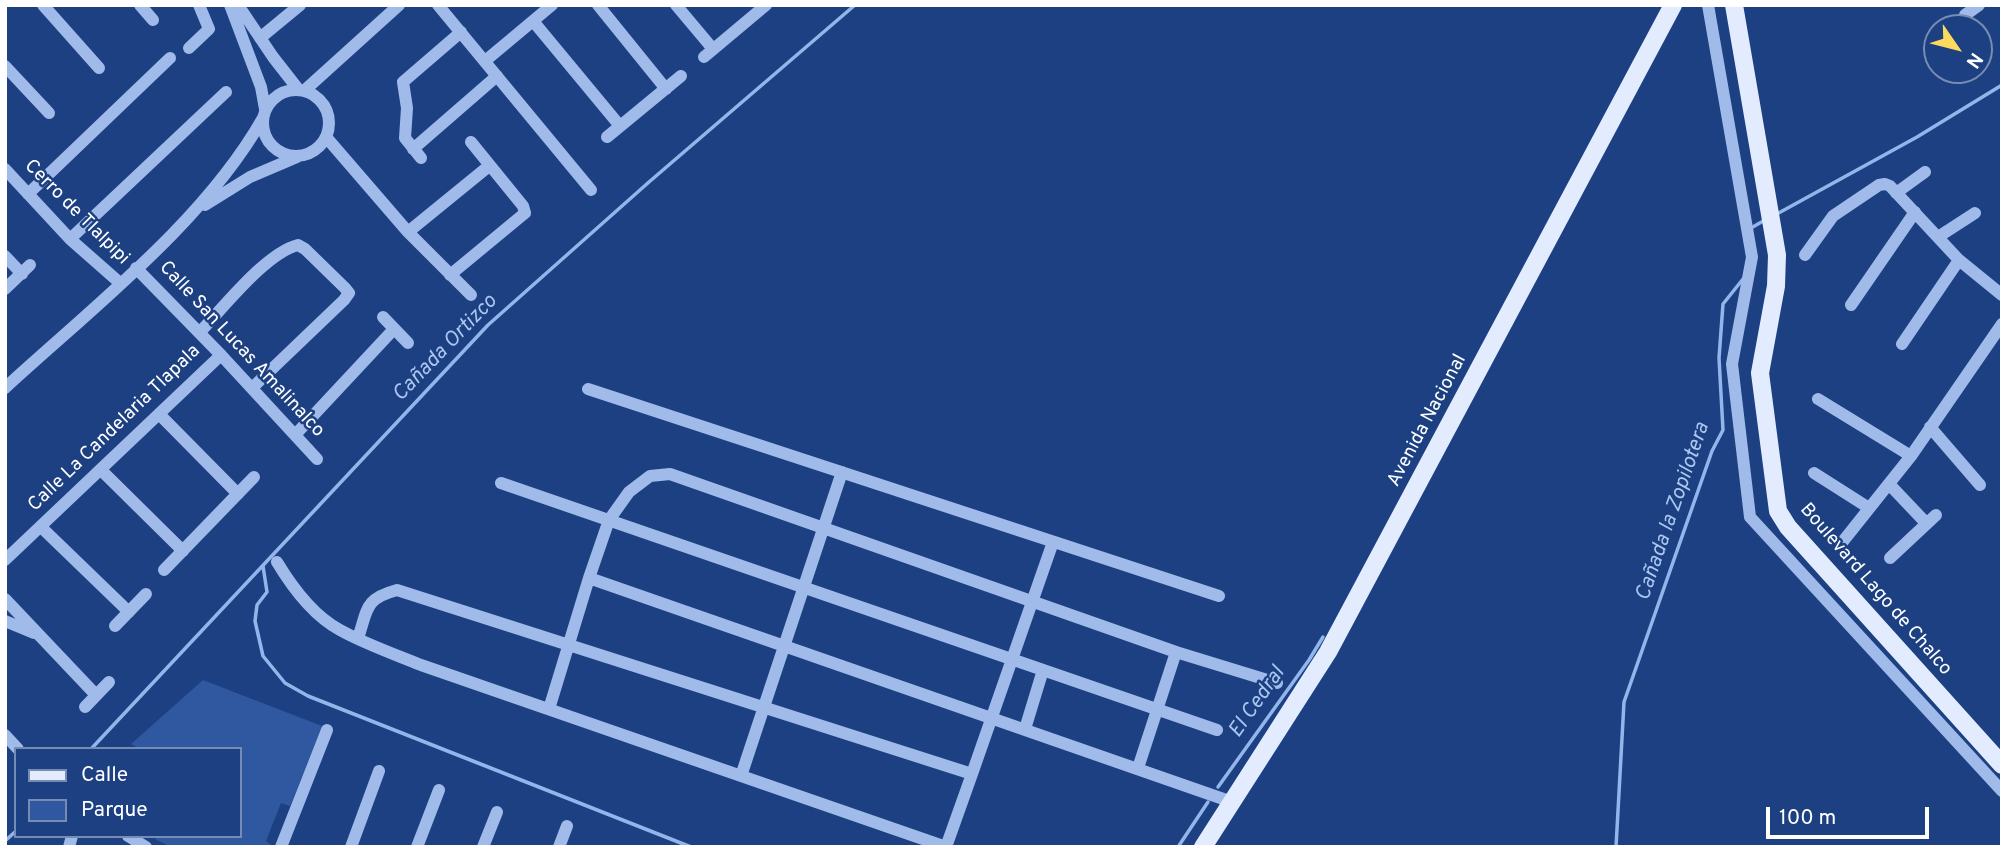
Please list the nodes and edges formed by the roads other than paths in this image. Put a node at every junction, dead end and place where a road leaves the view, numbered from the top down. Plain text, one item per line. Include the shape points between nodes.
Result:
1 (43, 5) edge
2 (140, 5) edge
3 (199, 5) edge
4 (230, 5) edge
5 (238, 5) edge
6 (300, 5) edge
7 (399, 5) edge
8 (438, 5) edge
9 (552, 5) edge
10 (598, 5) edge
11 (676, 5) edge
12 (1673, 5) edge
13 (1708, 5) edge
14 (1734, 5) edge
15 (760, 7) edge
16 (153, 20) dead end
17 (533, 21) junction
18 (460, 32) junction
19 (260, 38) junction
20 (189, 48) dead end
21 (170, 58) dead end
22 (485, 61) junction
23 (5, 66) edge
24 (99, 68) dead end
25 (497, 76) junction
26 (681, 76) dead end
27 (666, 89) junction
28 (301, 90) junction
29 (226, 92) dead end
30 (49, 113) dead end
31 (264, 114) junction
32 (621, 126) junction
33 (326, 137) junction
34 (607, 137) dead end
35 (471, 142) dead end
36 (300, 156) junction
37 (489, 166) junction
38 (5, 169) edge
39 (1925, 172) dead end
40 (591, 190) dead end
41 (1896, 193) junction
42 (27, 194) junction
43 (1915, 212) junction
44 (193, 213) junction
45 (1975, 214) dead end
46 (408, 232) junction
47 (1938, 237) junction
48 (70, 239) junction
49 (1805, 255) dead end
50 (5, 256) edge
51 (1959, 260) junction
52 (136, 268) junction
53 (450, 275) junction
54 (120, 283) junction
55 (5, 289) edge
56 (471, 295) dead end
57 (2002, 295) edge
58 (1851, 305) dead end
59 (383, 317) dead end
60 (2002, 324) edge
61 (394, 329) junction
62 (200, 332) junction
63 (408, 343) dead end
64 (1902, 344) dead end
65 (221, 355) junction
66 (5, 388) edge
67 (252, 388) junction
68 (588, 389) dead end
69 (1818, 399) dead end
70 (160, 415) junction
71 (1930, 427) junction
72 (295, 435) junction
73 (1911, 456) junction
74 (317, 459) dead end
75 (101, 470) junction
76 (842, 472) junction
77 (1814, 473) dead end
78 (254, 477) dead end
79 (501, 482) dead end
80 (1889, 484) junction
81 (1980, 485) dead end
82 (238, 494) junction
83 (1869, 508) junction
84 (609, 520) junction
85 (41, 527) junction
86 (824, 528) junction
87 (1054, 542) junction
88 (1840, 545) dead end
89 (183, 551) junction
90 (1890, 558) dead end
91 (5, 559) edge
92 (277, 562) dead end
93 (164, 570) dead end
94 (589, 578) junction
95 (804, 587) junction
96 (146, 594) dead end
97 (1219, 596) dead end
98 (5, 599) edge
99 (1032, 601) junction
100 (128, 612) junction
101 (5, 621) edge
102 (115, 626) dead end
103 (38, 634) junction
104 (358, 638) junction
105 (569, 645) junction
106 (784, 645) junction
107 (1177, 652) junction
108 (1012, 659) junction
109 (1043, 670) junction
110 (109, 682) dead end
111 (1277, 683) dead end
112 (96, 695) junction
113 (85, 707) dead end
114 (763, 708) junction
115 (549, 709) junction
116 (1157, 709) junction
117 (992, 717) junction
118 (1025, 729) junction
119 (327, 730) dead end
120 (1217, 730) dead end
121 (2002, 765) edge
122 (1138, 768) junction
123 (379, 772) dead end
124 (972, 774) junction
125 (741, 776) junction
126 (439, 790) dead end
127 (2002, 791) edge
128 (1232, 802) junction
129 (497, 812) dead end
130 (567, 826) dead end
131 (281, 847) edge
132 (351, 847) edge
133 (417, 847) edge
134 (483, 847) edge
135 (559, 847) edge
136 (946, 847) edge
137 (1203, 847) edge

1 - 24 street
2 - 16 street
3 - 20 street via 209,29
4 - 31 street via 261,86
5 - 19 street
6 - 19 street
7 - 28 street
8 - 18 street
9 - 17 street
10 - 27 street
11 - 15 street via 708,53
12 - 128 main road, Avenida Nacional via 1328,652
13 - 127 street via 1752,257 1732,364 1750,517
14 - 121 main road, Boulevard Lago de Chalco via 1777,255 1760,373 1778,511
17 - 22 street
17 - 32 street
18 - 22 street
18 - 25 street via 403,82 405,138 417,153
19 - 28 street
21 - 42 street
22 - 25 street
23 - 30 street
25 - 40 street
26 - 27 street
27 - 32 street
28 - 31 street via 279,94
28 - 33 street via 323,104 328,114
29 - 48 street
31 - 36 street via 266,138 272,146
31 - 44 street via 247,146
32 - 34 street
33 - 36 street
33 - 46 street
35 - 37 street
36 - 44 street via 250,177
37 - 46 street
37 - 53 street via 525,213
38 - 42 street, Cerro de Tlalpipi
39 - 41 street
41 - 43 street
41 - 49 street via 1885,184 1833,216
42 - 48 street, Cerro de Tlalpipi
43 - 47 street
43 - 58 street
44 - 52 street
45 - 47 street
46 - 53 street
47 - 51 street
48 - 54 street, Cerro de Tlalpipi
50 - 55 street via 26,270
51 - 57 street
51 - 64 street
52 - 54 street
52 - 62 street, Calle San Lucas Amalinalco
53 - 56 street
54 - 66 street
59 - 61 street
60 - 71 street
61 - 63 street
61 - 72 street
62 - 65 street, Calle San Lucas Amalinalco
62 - 67 street via 274,257 298,244 349,293
65 - 67 street, Calle San Lucas Amalinalco
65 - 70 street, Calle La Candelaria Tlapala
67 - 72 street, Calle San Lucas Amalinalco
68 - 76 street
69 - 73 street
70 - 75 street, Calle La Candelaria Tlapala
70 - 82 street
71 - 73 street
71 - 81 street
72 - 74 street, Calle San Lucas Amalinalco
73 - 80 street
75 - 85 street, Calle La Candelaria Tlapala
75 - 89 street
76 - 86 street
76 - 87 street
77 - 83 street
78 - 82 street
79 - 84 street
80 - 83 street
80 - 90 street via 1931,519
82 - 89 street
83 - 88 street
84 - 86 street via 629,492 650,476 670,474
84 - 94 street
84 - 95 street
85 - 91 street, Calle La Candelaria Tlapala
85 - 100 street
86 - 95 street
86 - 99 street
87 - 97 street
87 - 99 street
89 - 93 street
92 - 104 street via 296,593 337,630
94 - 105 street
94 - 106 street
95 - 106 street
95 - 108 street
96 - 100 street
98 - 103 street
99 - 107 street
99 - 108 street
100 - 102 street
101 - 103 street
103 - 112 street
104 - 105 street via 369,604 379,595 397,590
104 - 115 street
105 - 114 street
105 - 115 street
106 - 114 street
106 - 117 street
107 - 111 street
107 - 116 street
108 - 109 street
108 - 117 street
109 - 116 street
109 - 118 street
110 - 112 street
112 - 113 street
114 - 124 street
114 - 125 street
115 - 125 street
116 - 120 street
116 - 122 street
117 - 118 street
117 - 124 street
118 - 122 street
119 - 131 street
122 - 128 street
123 - 132 street
124 - 136 street
125 - 136 street
126 - 133 street
128 - 137 main road, Avenida Nacional
129 - 134 street
130 - 135 street

